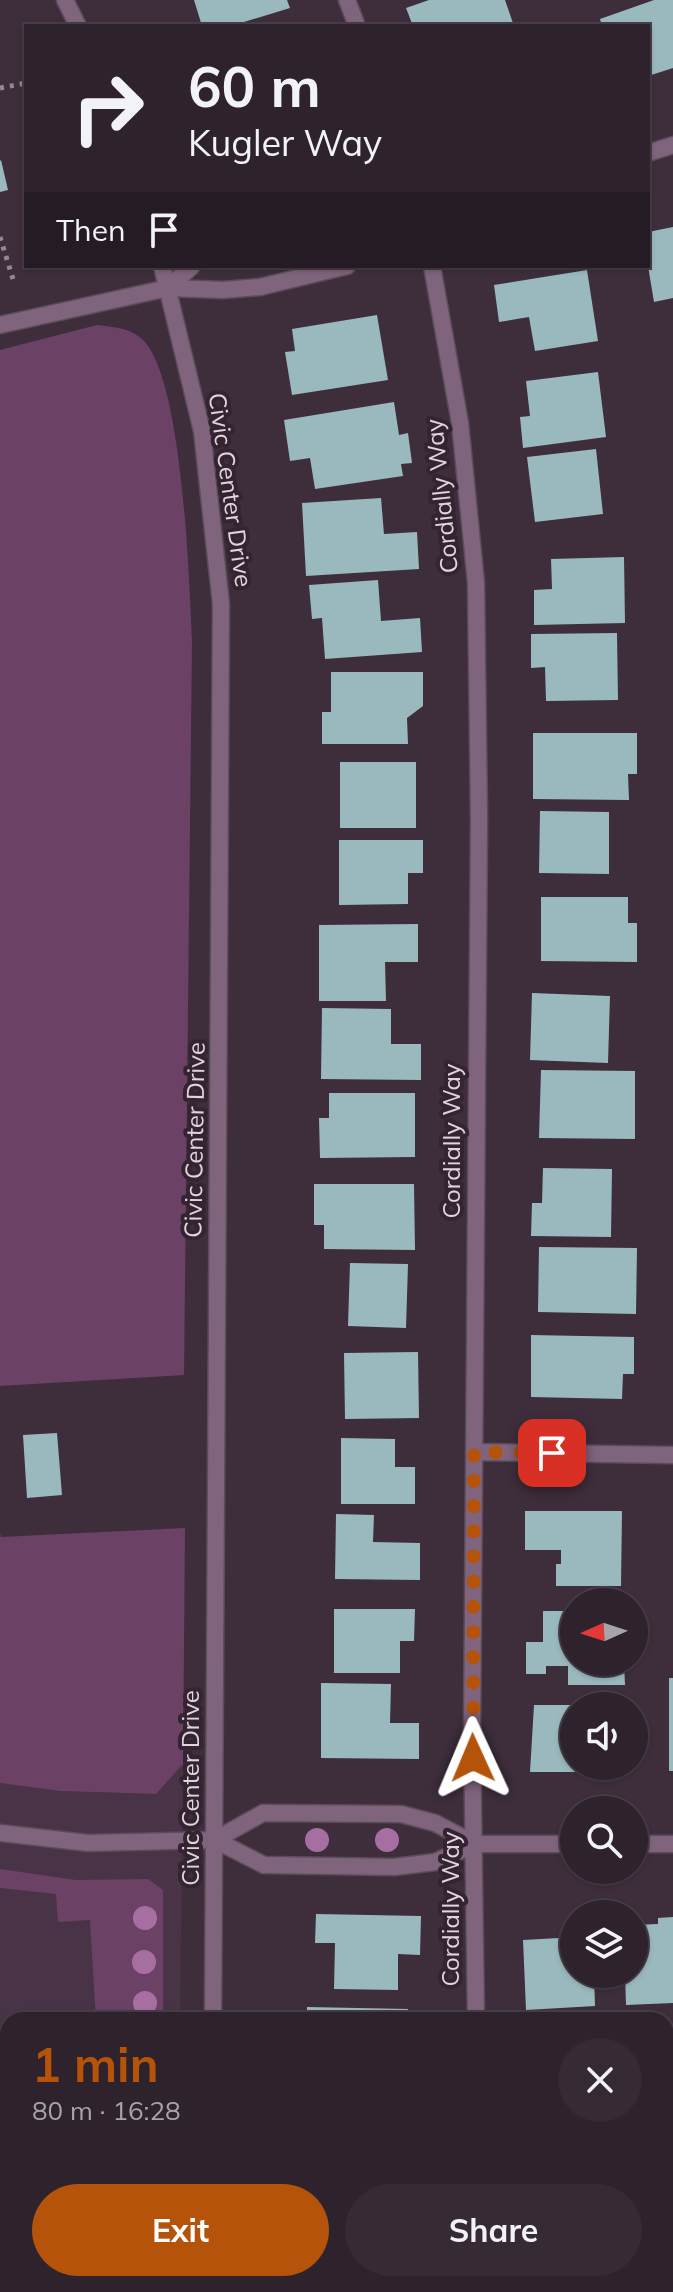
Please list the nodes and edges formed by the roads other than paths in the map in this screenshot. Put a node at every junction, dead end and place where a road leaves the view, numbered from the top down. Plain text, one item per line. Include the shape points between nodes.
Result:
1 (65, 0) edge
2 (347, 0) edge
3 (77, 24) edge
4 (356, 24) edge
5 (673, 145) edge
6 (650, 152) edge
7 (163, 268) edge
8 (190, 268) edge
9 (339, 268) edge
10 (432, 268) edge
11 (168, 288) junction
12 (0, 325) edge
13 (474, 1452) junction
14 (673, 1455) edge
15 (0, 1833) edge
16 (215, 1840) junction
17 (475, 1844) junction
18 (560, 1844) edge
19 (648, 1844) edge
20 (673, 1844) edge
21 (213, 2012) edge
22 (476, 2012) edge

1 - 3 street
2 - 4 street
5 - 6 street
7 - 11 street, Civic Center Drive
8 - 11 street
9 - 11 street via 260,287
10 - 13 street, Cordially Way via 460,423 476,583
11 - 12 street
11 - 16 street, Civic Center Drive via 202,431 221,604
13 - 14 street
13 - 17 street, Cordially Way
15 - 16 street via 88,1843
16 - 17 street via 264,1865 365,1867 435,1862
16 - 17 street via 263,1813 401,1814 435,1823
16 - 21 street, Civic Center Drive
17 - 18 street
17 - 22 street, Cordially Way
19 - 20 street

